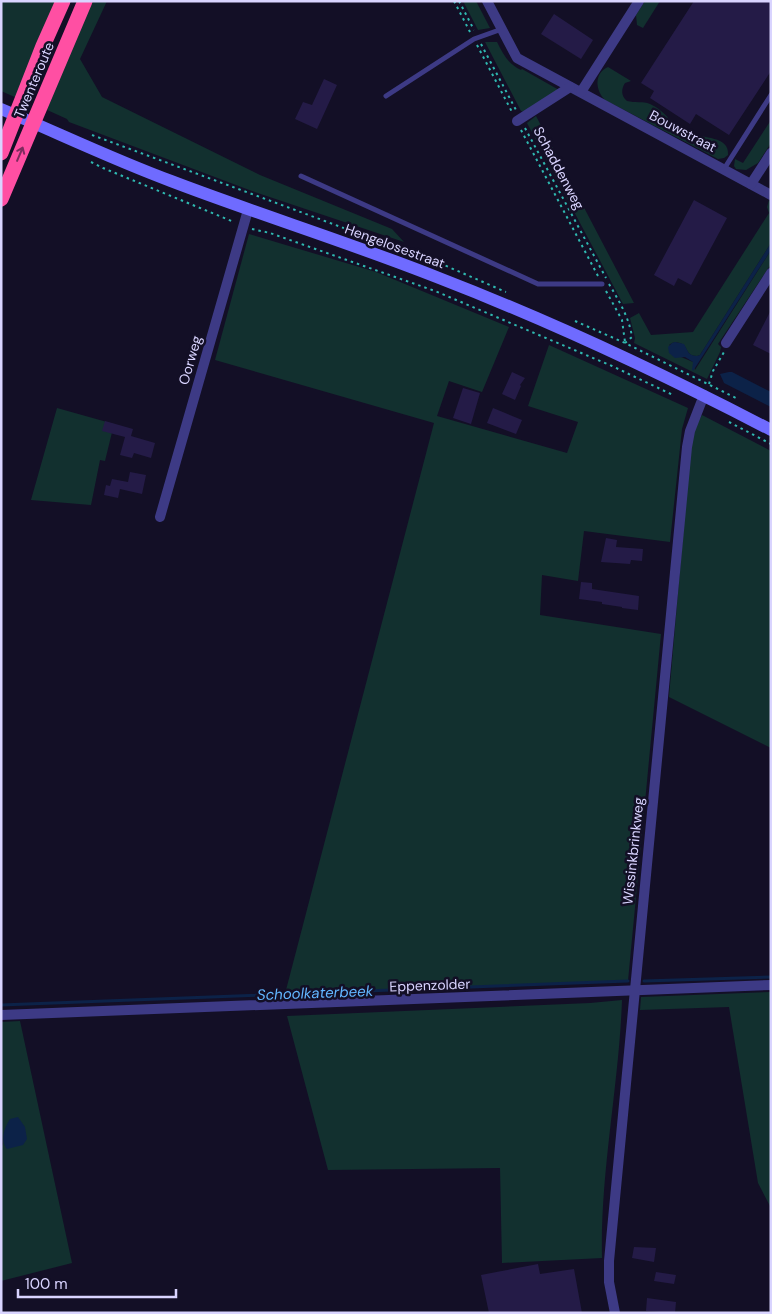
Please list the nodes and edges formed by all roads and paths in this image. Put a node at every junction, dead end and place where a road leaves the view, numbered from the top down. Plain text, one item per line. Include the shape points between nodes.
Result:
1 (63, 1) edge
2 (85, 1) edge
3 (454, 1) edge
4 (459, 1) edge
5 (487, 1) edge
6 (639, 1) edge
7 (502, 29) junction
8 (476, 39) junction
9 (570, 87) junction
10 (582, 92) junction
11 (386, 96) dead end
12 (771, 96) edge
13 (1, 109) edge
14 (519, 120) junction
15 (1, 153) edge
16 (771, 153) edge
17 (89, 160) dead end
18 (724, 169) junction
19 (301, 176) dead end
20 (751, 184) junction
21 (771, 194) edge
22 (1, 198) edge
23 (248, 210) junction
24 (244, 227) junction
25 (771, 273) edge
26 (602, 284) junction
27 (726, 343) joint
28 (622, 348) junction
29 (706, 389) junction
30 (674, 395) dead end
31 (727, 421) dead end
32 (771, 430) edge
33 (771, 444) edge
34 (160, 518) dead end
35 (771, 985) edge
36 (634, 990) junction
37 (1, 1015) edge
38 (615, 1313) edge

1 - 15 highway, Twenteroute
22 -> 2 highway, Twenteroute
3 - 8 path, Schaddenweg
4 - 8 path, Schaddenweg
5 - 7 street, Bouwstraat
6 - 10 street
7 - 8 lane
7 - 9 street, Bouwstraat via 517,58
8 - 11 lane
8 - 14 path, Schaddenweg
9 - 10 street, Bouwstraat
9 - 14 street
10 - 18 street, Bouwstraat
12 - 18 lane
13 - 23 main road, Hengelosestraat via 170,181
14 - 26 path, Schaddenweg
14 - 28 path, Schaddenweg via 628,319 632,337
16 - 20 street
17 - 24 path, Hengelosestraat
18 - 20 street, Bouwstraat
19 - 26 lane via 538,284
20 - 21 street, Bouwstraat
23 - 24 street, Oorweg
23 - 28 main road, Hengelosestraat
24 - 30 path, Hengelosestraat via 270,233 435,291
24 - 34 street, Oorweg
25 - 27 street
26 - 28 path, Schaddenweg via 622,320
27 - 29 path
28 - 29 main road, Hengelosestraat
29 - 32 main road, Hengelosestraat
29 - 36 street, Wissinkbrinkweg via 686,447
31 - 33 path
35 - 36 street, Eppenzolder
36 - 37 street, Eppenzolder
36 - 38 street, Wissinkbrinkweg via 609,1261

